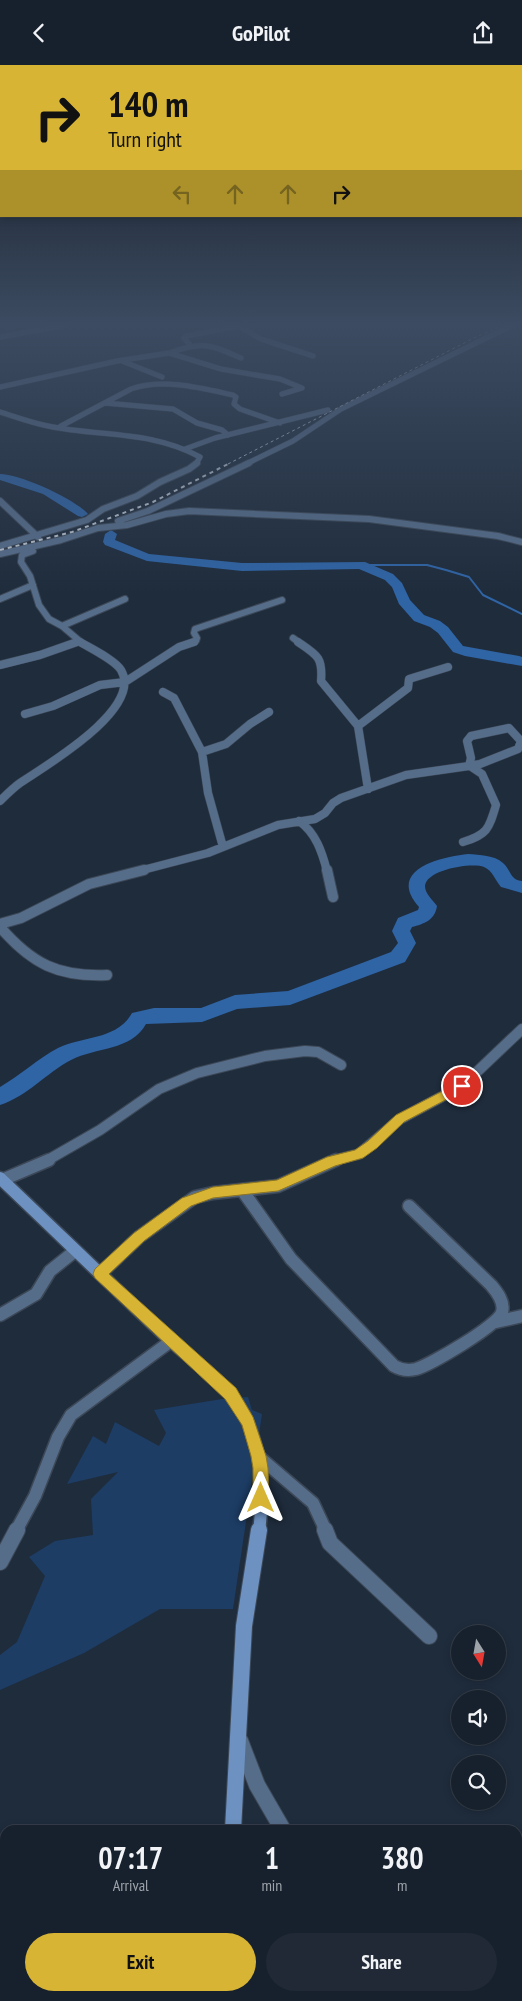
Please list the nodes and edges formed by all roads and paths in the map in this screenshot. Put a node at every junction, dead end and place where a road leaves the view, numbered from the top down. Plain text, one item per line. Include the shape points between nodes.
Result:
1 (1, 412) edge
2 (87, 412) edge
3 (179, 412) edge
4 (250, 412) edge
5 (319, 412) edge
6 (335, 412) edge
7 (280, 423) junction
8 (61, 426) junction
9 (228, 435) junction
10 (185, 449) junction
11 (0, 501) edge
12 (98, 528) junction
13 (38, 537) junction
14 (61, 540) junction
15 (522, 542) edge
16 (0, 546) edge
17 (0, 553) edge
18 (32, 585) junction
19 (0, 599) edge
20 (125, 599) dead end
21 (282, 600) dead end
22 (62, 626) junction
23 (293, 638) dead end
24 (79, 641) junction
25 (0, 665) edge
26 (448, 667) dead end
27 (125, 682) junction
28 (163, 692) dead end
29 (269, 712) dead end
30 (24, 714) dead end
31 (358, 726) junction
32 (202, 752) junction
33 (469, 766) junction
34 (368, 789) junction
35 (0, 801) edge
36 (298, 821) junction
37 (463, 842) dead end
38 (223, 847) junction
39 (333, 897) dead end
40 (0, 926) edge
41 (107, 975) dead end
42 (522, 1029) edge
43 (341, 1065) dead end
44 (1, 1179) edge
45 (242, 1191) junction
46 (409, 1206) dead end
47 (76, 1251) junction
48 (100, 1274) junction
49 (0, 1315) edge
50 (522, 1316) edge
51 (495, 1323) junction
52 (171, 1341) junction
53 (258, 1456) junction
54 (0, 1562) edge
55 (429, 1636) dead end
56 (238, 1735) junction
57 (233, 1825) edge
58 (280, 1825) edge

1 - 8 street via 32,423
2 - 8 street
3 - 9 street
4 - 7 street
5 - 7 street
6 - 12 street via 292,441 202,486 148,511
7 - 9 street
8 - 10 street via 124,433
9 - 10 street
10 - 13 street via 200,457 189,469 103,509 87,520
11 - 13 street
12 - 14 street
12 - 15 street via 189,511 374,519
13 - 16 street
14 - 17 street
14 - 18 street via 21,557
18 - 19 street
18 - 22 street via 44,613
20 - 22 street
21 - 27 street via 195,629 196,641 180,647
22 - 24 street
23 - 31 street via 316,655 322,665 321,681
24 - 25 street
24 - 27 street via 121,669
26 - 31 street via 409,679 408,688
27 - 30 street via 100,685 53,706
27 - 35 street via 120,700 91,734 18,784
28 - 32 street via 174,698
29 - 32 street via 226,744
31 - 34 street
32 - 38 street via 208,793
33 - 33 street via 471,758 467,741 471,736 509,728 521,741 514,751
33 - 34 street via 420,771
33 - 37 street via 482,774 496,805 482,835
34 - 36 street via 340,797 321,816
36 - 38 street via 278,825
36 - 39 street via 308,827 320,850
38 - 40 street via 89,884
40 - 41 street via 30,958 48,969 84,976
42 - 45 street via 462,1086 400,1119 358,1154 332,1161 278,1186
43 - 44 street via 317,1052 294,1050 178,1080 35,1167
44 - 47 street
45 - 48 street via 205,1194 186,1202 139,1237
45 - 51 street via 290,1259 394,1366 402,1370 419,1368
46 - 51 street via 497,1292 503,1309
47 - 48 street
47 - 49 street via 50,1271 36,1294
48 - 52 street
50 - 51 street
52 - 53 street via 230,1393 248,1422
52 - 54 street via 71,1415 60,1430 30,1507
53 - 55 street via 313,1503 330,1543
53 - 56 street via 261,1517 244,1626
56 - 57 street
56 - 58 street via 257,1785

